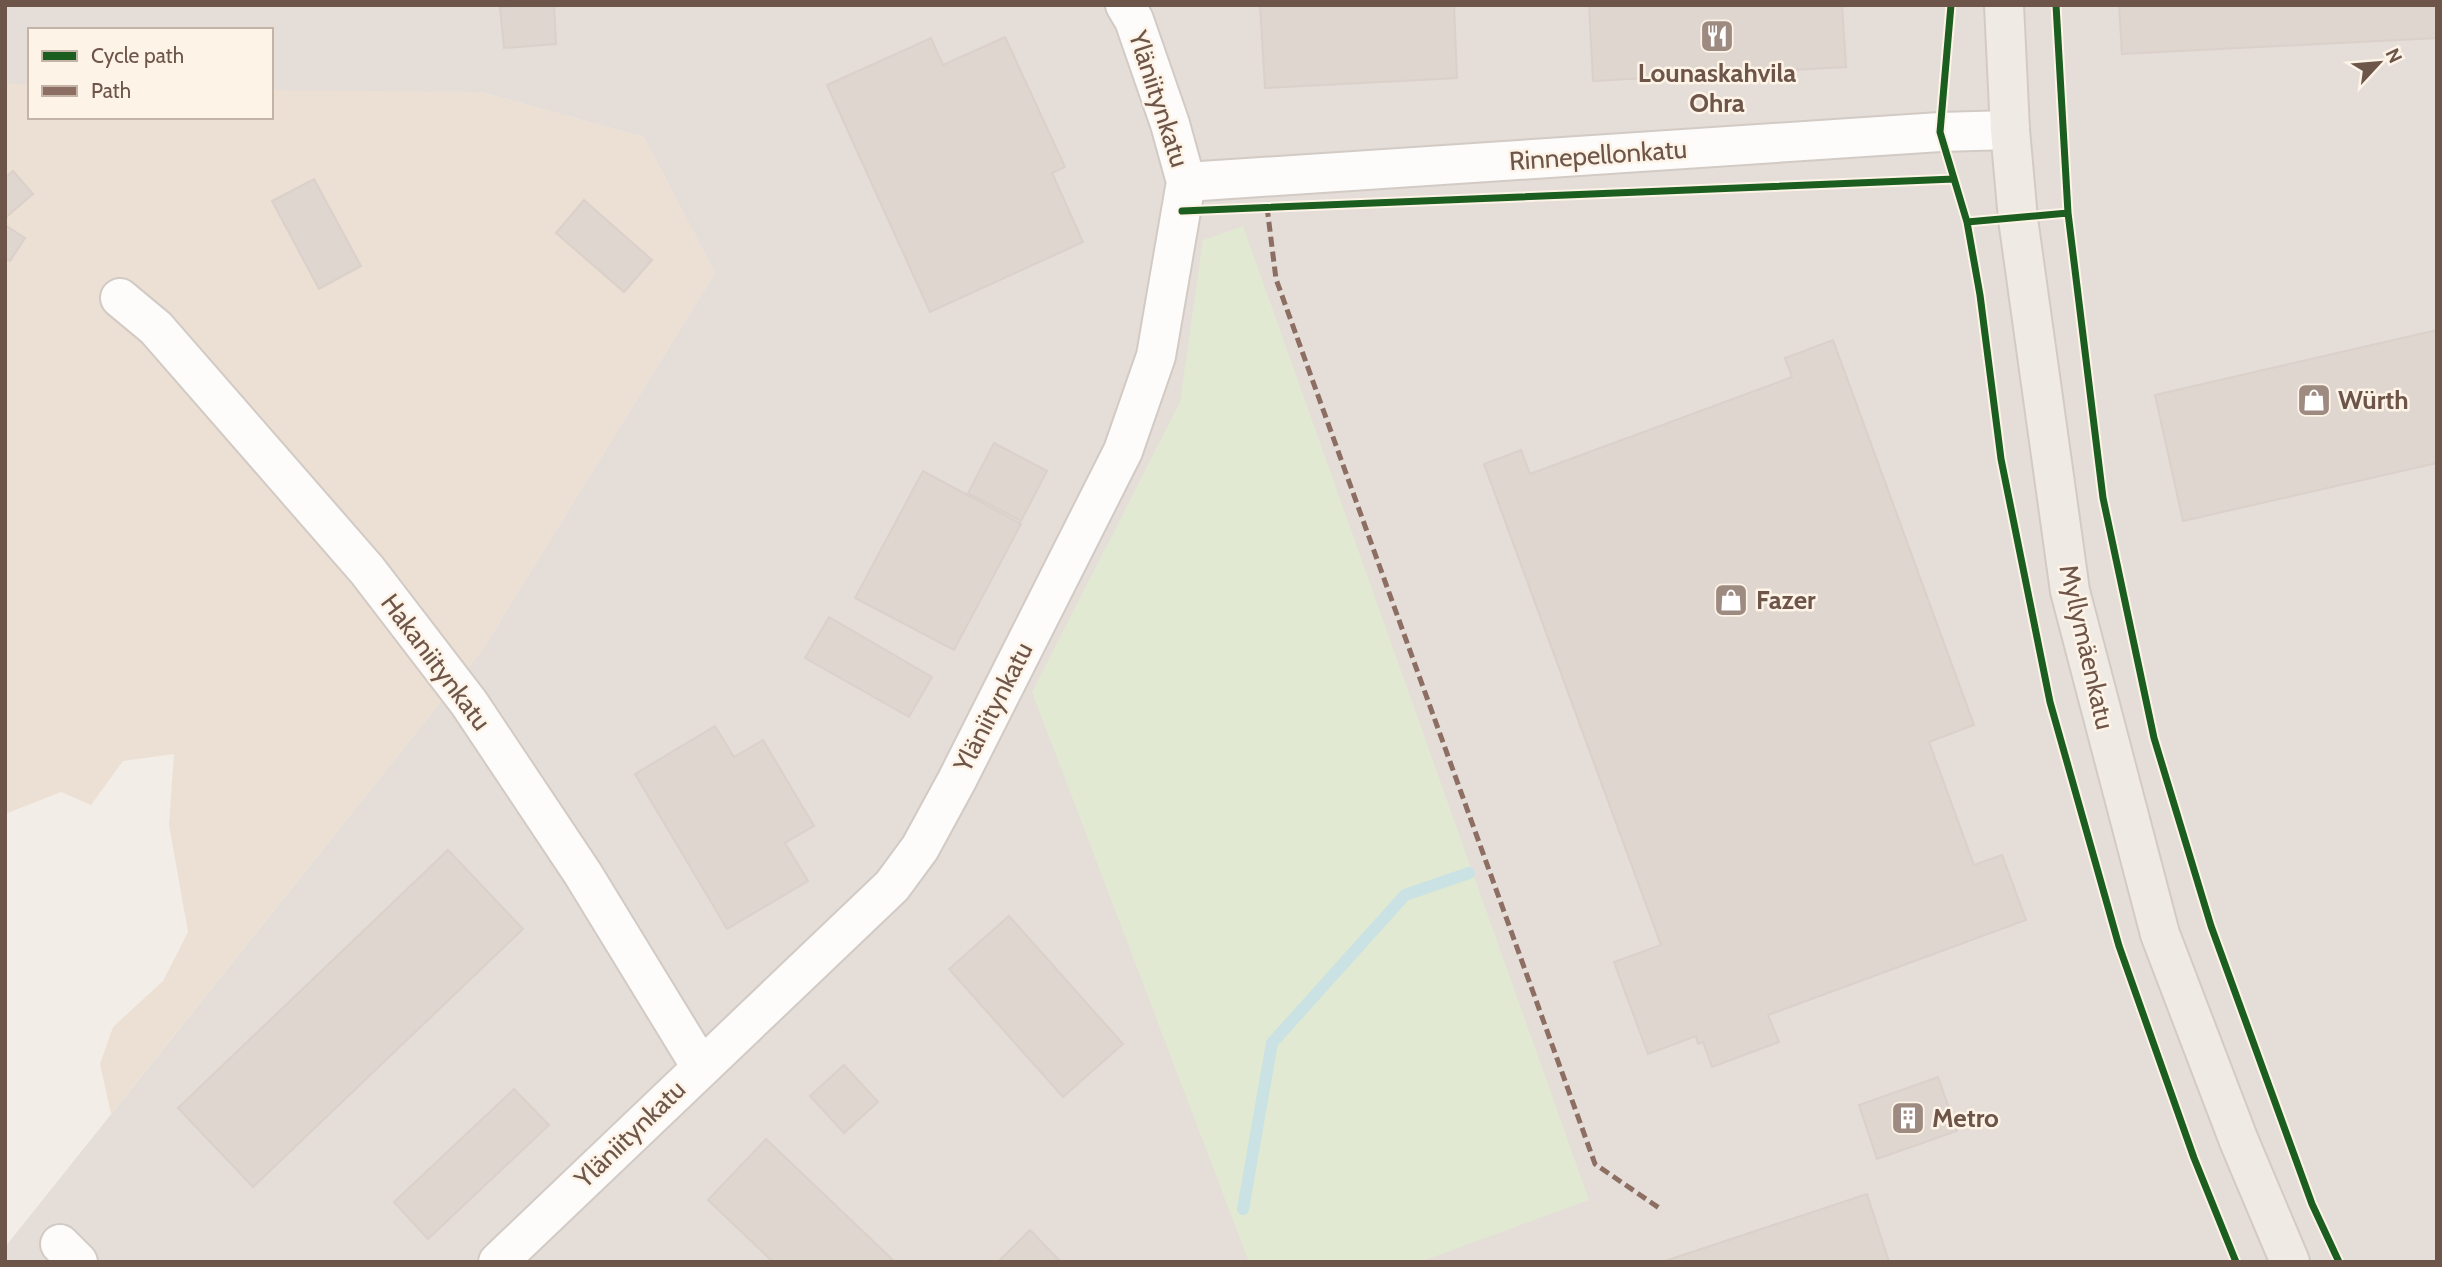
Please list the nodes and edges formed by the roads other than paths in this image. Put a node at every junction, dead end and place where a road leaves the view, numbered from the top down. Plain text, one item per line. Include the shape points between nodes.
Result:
1 (1125, 5) edge
2 (2004, 5) edge
3 (2010, 130) junction
4 (1186, 181) junction
5 (120, 298) dead end
6 (701, 1067) junction
7 (498, 1262) edge
8 (2290, 1262) edge

1 - 4 street, Yläniitynkatu via 1148,59
2 - 3 main road, Myllymäenkatu
3 - 4 street, Rinnepellonkatu
3 - 8 main road, Myllymäenkatu via 2070,591 2160,934
4 - 6 street, Yläniitynkatu via 1156,356 1123,451 920,848 892,886
5 - 6 street, Hakaniitynkatu via 156,328 367,570 469,703 583,874
6 - 7 street, Yläniitynkatu

